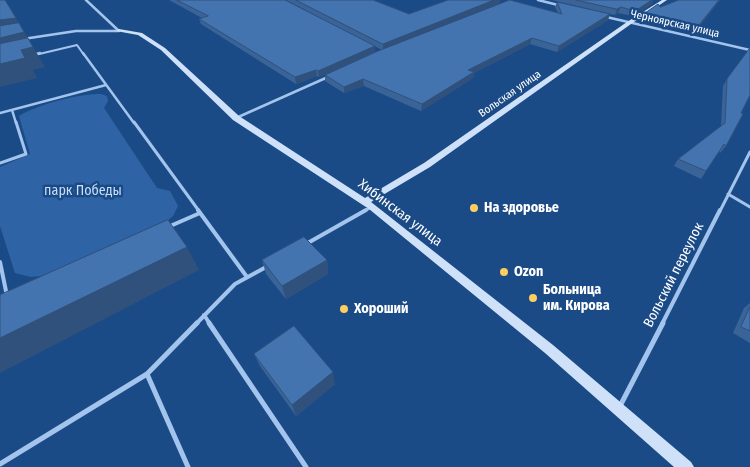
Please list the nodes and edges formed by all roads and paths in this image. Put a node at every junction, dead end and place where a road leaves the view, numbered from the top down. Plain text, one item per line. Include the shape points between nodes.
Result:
1 (86, 0) edge
2 (538, 0) edge
3 (665, 0) edge
4 (565, 7) edge
5 (601, 16) edge
6 (629, 23) junction
7 (119, 30) junction
8 (16, 40) edge
9 (750, 50) edge
10 (29, 56) edge
11 (331, 76) edge
12 (106, 84) junction
13 (12, 110) junction
14 (0, 113) edge
15 (236, 118) junction
16 (750, 152) edge
17 (0, 163) edge
18 (728, 194) junction
19 (369, 205) junction
20 (750, 207) edge
21 (200, 213) junction
22 (165, 229) edge
23 (297, 249) edge
24 (0, 262) edge
25 (272, 263) edge
26 (247, 277) junction
27 (8, 302) edge
28 (204, 315) junction
29 (147, 374) junction
30 (618, 410) junction
31 (0, 464) edge
32 (188, 467) edge
33 (306, 467) edge
34 (686, 467) edge

1 - 7 street, Хибинская улица
2 - 4 street
3 - 6 street, Вольская улица
5 - 6 street, Черноярская улица
6 - 9 street, Черноярская улица
6 - 19 street, Вольская улица
7 - 8 street via 76,31
7 - 15 street, Хибинская улица via 140,34 163,49
10 - 12 lane via 77,45
11 - 15 lane
12 - 13 lane
12 - 21 lane
13 - 14 lane
13 - 17 lane via 26,154
15 - 19 street, Хибинская улица
16 - 18 lane, Вольский переулок
18 - 20 lane
18 - 30 lane, Вольский переулок
19 - 23 lane
19 - 30 street, Хибинская улица via 549,348
21 - 22 lane
21 - 26 lane
24 - 27 lane
25 - 26 lane
26 - 28 lane via 235,284
28 - 29 lane
28 - 33 lane
29 - 31 lane
29 - 32 lane
30 - 34 street, Хибинская улица

